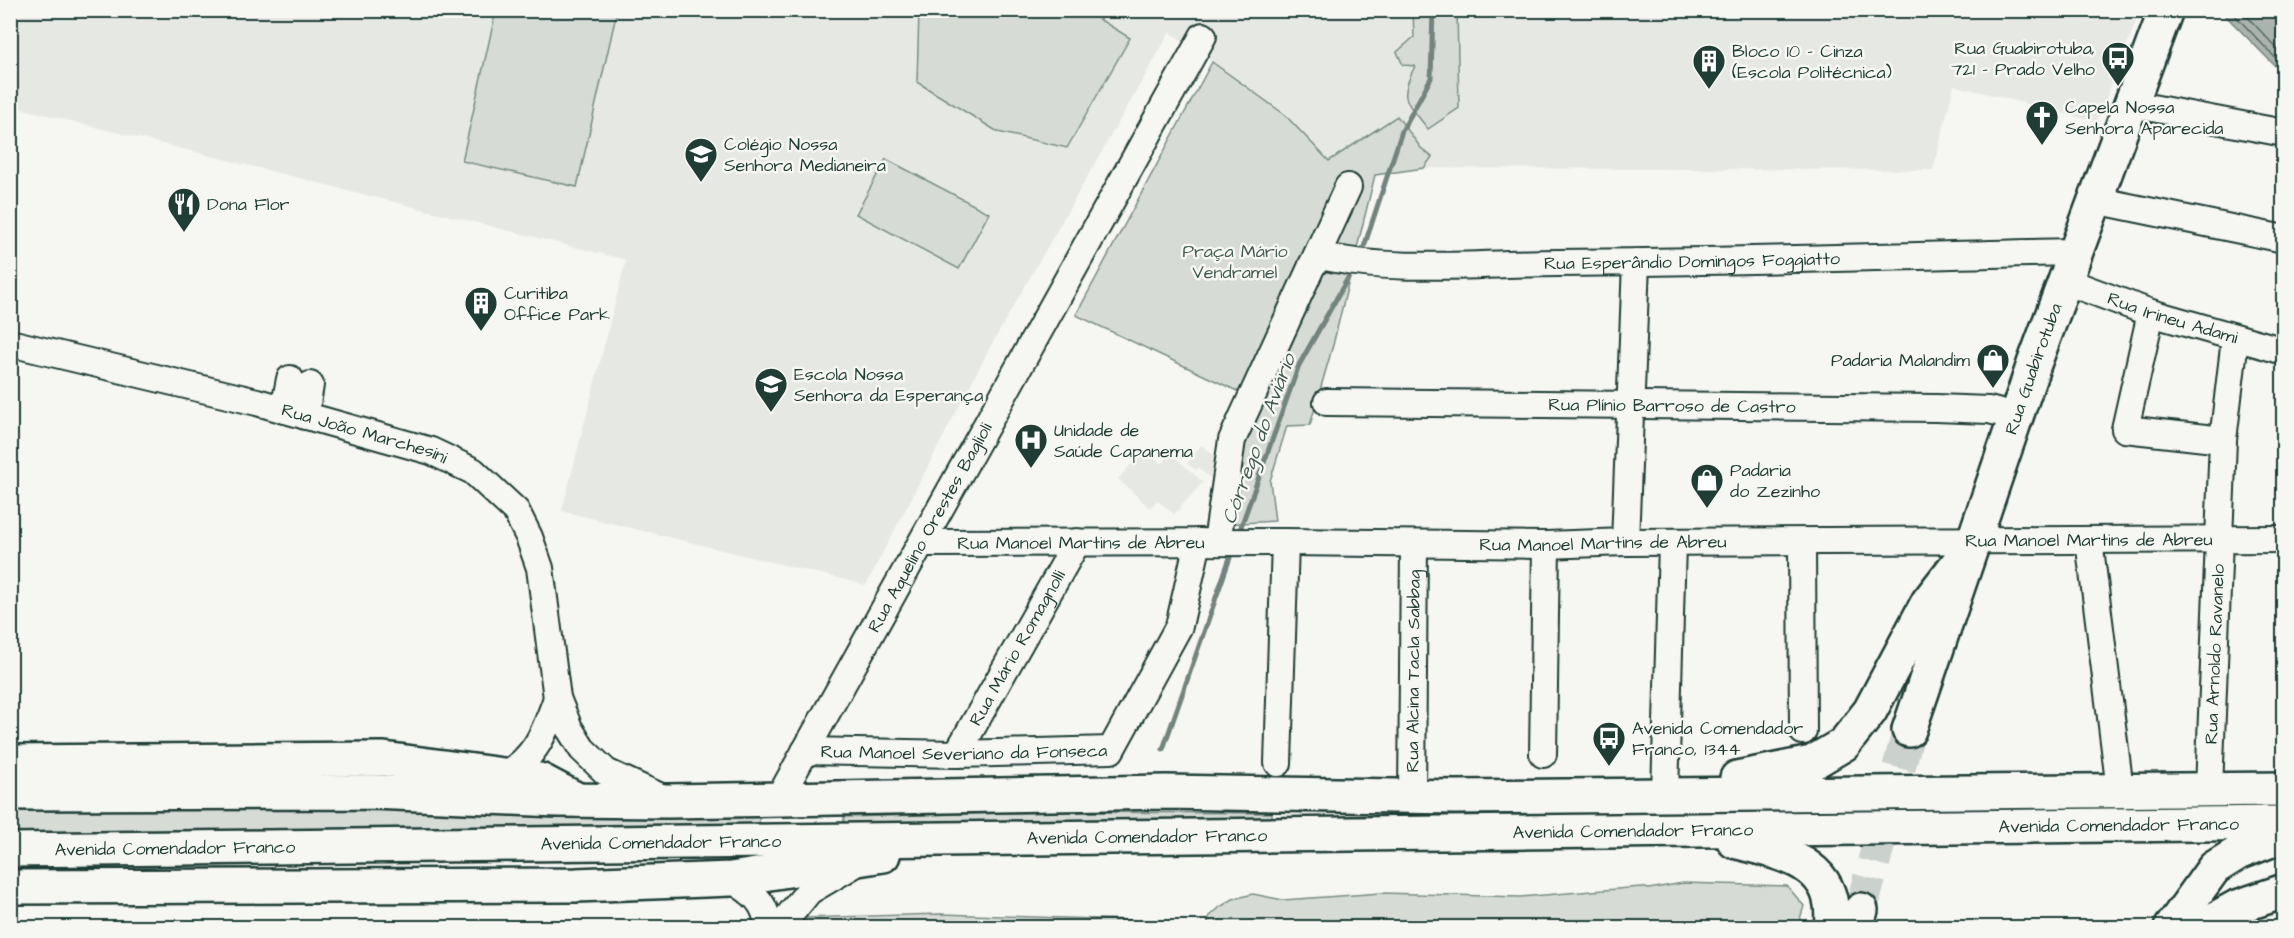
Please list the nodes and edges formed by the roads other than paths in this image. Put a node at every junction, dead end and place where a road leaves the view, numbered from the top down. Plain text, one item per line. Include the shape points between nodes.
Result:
1 (2166, 10) edge
2 (1203, 36) dead end
3 (2131, 104) junction
4 (2283, 133) edge
5 (1348, 187) dead end
6 (2095, 200) junction
7 (2283, 239) edge
8 (1636, 263) junction
9 (1312, 265) junction
10 (2070, 267) junction
11 (2151, 313) junction
12 (2235, 339) junction
13 (10, 342) edge
14 (2283, 351) edge
15 (300, 382) dead end
16 (1327, 402) dead end
17 (1628, 406) junction
18 (295, 413) junction
19 (2016, 417) junction
20 (2223, 440) junction
21 (2283, 539) edge
22 (1976, 540) junction
23 (2089, 540) junction
24 (2221, 540) junction
25 (1077, 542) junction
26 (1214, 542) junction
27 (1277, 542) junction
28 (1625, 542) junction
29 (922, 543) junction
30 (1672, 543) junction
31 (1802, 543) junction
32 (1414, 545) junction
33 (1546, 545) junction
34 (557, 698) junction
35 (1909, 730) tunnel mouth
36 (1803, 731) dead end
37 (805, 752) junction
38 (957, 754) junction
39 (1543, 754) dead end
40 (10, 762) edge
41 (1278, 762) dead end
42 (510, 774) junction
43 (2209, 789) junction
44 (2283, 789) edge
45 (2120, 790) junction
46 (10, 793) edge
47 (471, 795) junction
48 (1678, 795) junction
49 (1412, 797) junction
50 (578, 800) junction
51 (778, 800) junction
52 (668, 801) junction
53 (2283, 823) edge
54 (1695, 830) junction
55 (2283, 835) edge
56 (957, 838) junction
57 (469, 844) junction
58 (10, 850) edge
59 (865, 860) junction
60 (731, 879) junction
61 (628, 882) junction
62 (10, 887) edge
63 (2283, 891) edge
64 (768, 927) edge
65 (779, 927) edge
66 (1831, 927) edge
67 (2170, 927) edge
68 (2199, 927) edge

1 - 3 main road, Rua Guabirotuba
2 - 29 street, Rua Aquelino Orestes Baglioli
3 - 4 street
3 - 6 main road, Rua Guabirotuba
5 - 9 street, Rua Manoel Severiano da Fonseca
6 - 7 street
6 - 10 main road, Rua Guabirotuba
8 - 9 street, Rua Esperândio Domingos Foggiatto via 1355,263 1322,256
8 - 10 street, Rua Esperândio Domingos Foggiatto
8 - 17 street
9 - 26 street, Rua Manoel Severiano da Fonseca via 1232,440
10 - 11 street, Rua Irineu Adami
10 - 19 main road, Rua Guabirotuba
11 - 12 street, Rua Irineu Adami
11 - 20 street via 2126,429
12 - 14 street, Rua Irineu Adami
12 - 20 street, Rua Arnoldo Ravanelo
13 - 18 street, Rua João Marchesini
15 - 18 street
16 - 17 street, Rua Plínio Barroso de Castro
17 - 19 street, Rua Plínio Barroso de Castro via 1936,408 1989,410
17 - 28 street
18 - 34 street, Rua João Marchesini via 431,451 473,471 516,511 540,568
19 - 22 main road, Rua Guabirotuba
20 - 24 street, Rua Arnoldo Ravanelo
21 - 24 street, Rua Manoel Martins de Abreu
22 - 23 street, Rua Manoel Martins de Abreu
22 - 31 street, Rua Manoel Martins de Abreu
22 - 35 main road, Rua Guabirotuba
22 - 48 main road via 1928,602 1870,711 1844,744 1812,763
23 - 24 street, Rua Manoel Martins de Abreu
23 - 45 street
24 - 43 street, Rua Arnoldo Ravanelo
25 - 26 street, Rua Manoel Martins de Abreu
25 - 29 street, Rua Manoel Martins de Abreu
25 - 38 street, Rua Mário Romagnolli
26 - 27 street, Rua Manoel Martins de Abreu
26 - 38 street, Rua Manoel Severiano da Fonseca via 1179,626 1112,750
27 - 32 street, Rua Manoel Martins de Abreu
27 - 41 street
28 - 30 street, Rua Manoel Martins de Abreu
28 - 33 street, Rua Manoel Martins de Abreu
29 - 37 street, Rua Aquelino Orestes Baglioli
30 - 31 street, Rua Manoel Martins de Abreu
30 - 48 street
31 - 36 street
32 - 33 street, Rua Manoel Martins de Abreu
32 - 49 street, Rua Alcina Tacla Sabbag
33 - 39 street
34 - 42 street, Rua João Marchesini via 545,732 530,757
34 - 52 street, Rua João Marchesini via 569,728 596,765
37 - 38 street, Rua Manoel Severiano da Fonseca
37 - 51 street, Rua Aquelino Orestes Baglioli
40 - 42 main road, Avenida Comendador Franco via 384,759
42 - 47 street, Rua João Marchesini
42 - 50 main road, Avenida Comendador Franco via 540,780
43 - 44 main road, Avenida Comendador Franco
43 - 45 main road, Avenida Comendador Franco
45 - 48 main road, Avenida Comendador Franco
46 - 47 main road, Avenida Comendador Franco
47 - 50 main road, Avenida Comendador Franco
48 - 49 main road, Avenida Comendador Franco
49 - 51 main road, Avenida Comendador Franco via 1192,791
50 - 52 main road, Avenida Comendador Franco
51 - 52 main road, Avenida Comendador Franco
53 - 54 main road, Avenida Comendador Franco
54 - 56 main road, Avenida Comendador Franco
54 - 66 main road via 1785,854 1804,863 1828,888
55 - 67 main road via 2238,853 2214,868
56 - 57 main road, Avenida Comendador Franco
56 - 59 main road
57 - 58 main road, Avenida Comendador Franco
57 - 61 main road via 585,863
59 - 60 main road
59 - 65 street via 809,891
60 - 61 main road
60 - 64 street via 754,893 763,905
61 - 62 main road via 508,886
63 - 68 main road via 2238,907

